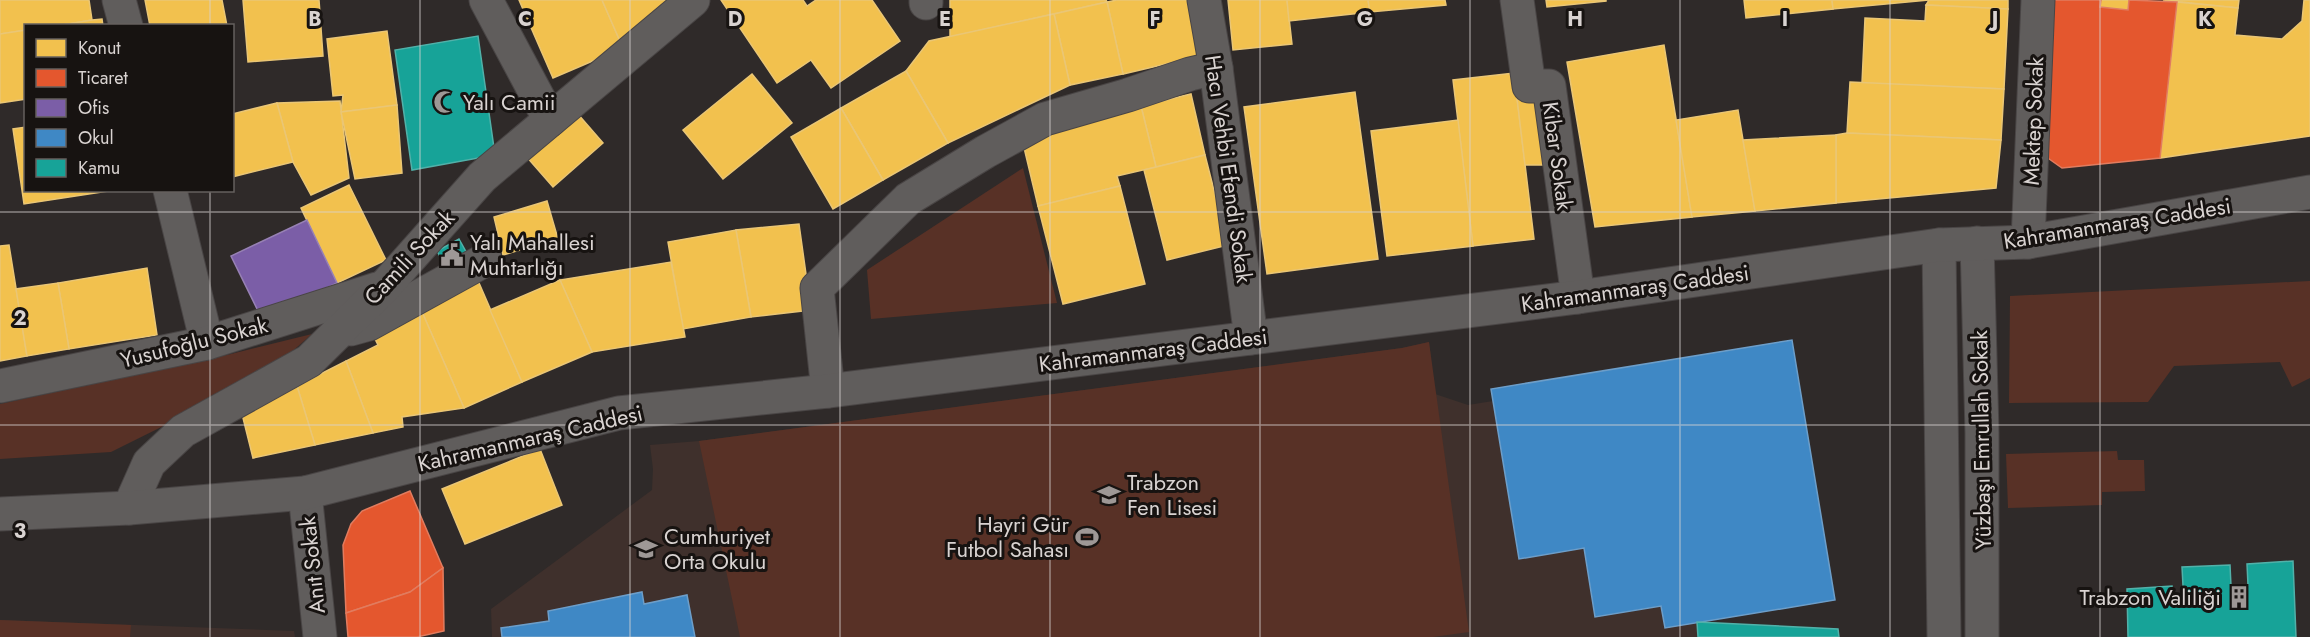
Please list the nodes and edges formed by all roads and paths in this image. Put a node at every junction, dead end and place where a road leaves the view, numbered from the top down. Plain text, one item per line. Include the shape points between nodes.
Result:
1 (119, 0) edge
2 (693, 0) edge
3 (1204, 0) edge
4 (1517, 0) edge
5 (2038, 0) edge
6 (485, 7) edge
7 (125, 24) edge
8 (1216, 68) junction
9 (550, 120) junction
10 (170, 192) edge
11 (2310, 192) edge
12 (2028, 242) junction
13 (1977, 243) junction
14 (1939, 245) junction
15 (485, 260) dead end
16 (385, 286) junction
17 (1578, 297) junction
18 (338, 333) junction
19 (1251, 338) junction
20 (207, 344) junction
21 (0, 386) edge
22 (828, 391) junction
23 (304, 494) junction
24 (129, 508) junction
25 (0, 514) edge
26 (320, 637) edge
27 (1944, 637) edge
28 (1982, 637) edge

1 - 7 street
2 - 9 street, Camili Sokak
3 - 8 street, Hacı Vehbi Efendi Sokak
4 - 17 street, Kibar Sokak via 1529,86 1549,86
5 - 12 street, Mektep Sokak
6 - 9 street
8 - 19 street, Hacı Vehbi Efendi Sokak
8 - 22 street via 1045,118 908,199 817,288
9 - 16 street, Camili Sokak via 482,177
10 - 20 street
11 - 12 street, Kahramanmaraş Caddesi
12 - 13 street, Kahramanmaraş Caddesi
13 - 14 street, Kahramanmaraş Caddesi
13 - 28 street, Yüzbaşı Emrullah Sokak
14 - 17 street, Kahramanmaraş Caddesi
14 - 27 street, Yüzbaşı Emrullah Sokak
15 - 18 street via 369,324
16 - 18 street, Camili Sokak
16 - 20 street, Yusufoğlu Sokak
17 - 19 street, Kahramanmaraş Caddesi
18 - 24 street, Camili Sokak via 309,362 183,431 149,464
19 - 22 street, Kahramanmaraş Caddesi
20 - 21 street, Yusufoğlu Sokak
22 - 23 street, Kahramanmaraş Caddesi via 619,413
23 - 24 street, Kahramanmaraş Caddesi
23 - 26 street, Anıt Sokak
24 - 25 street, Kahramanmaraş Caddesi

